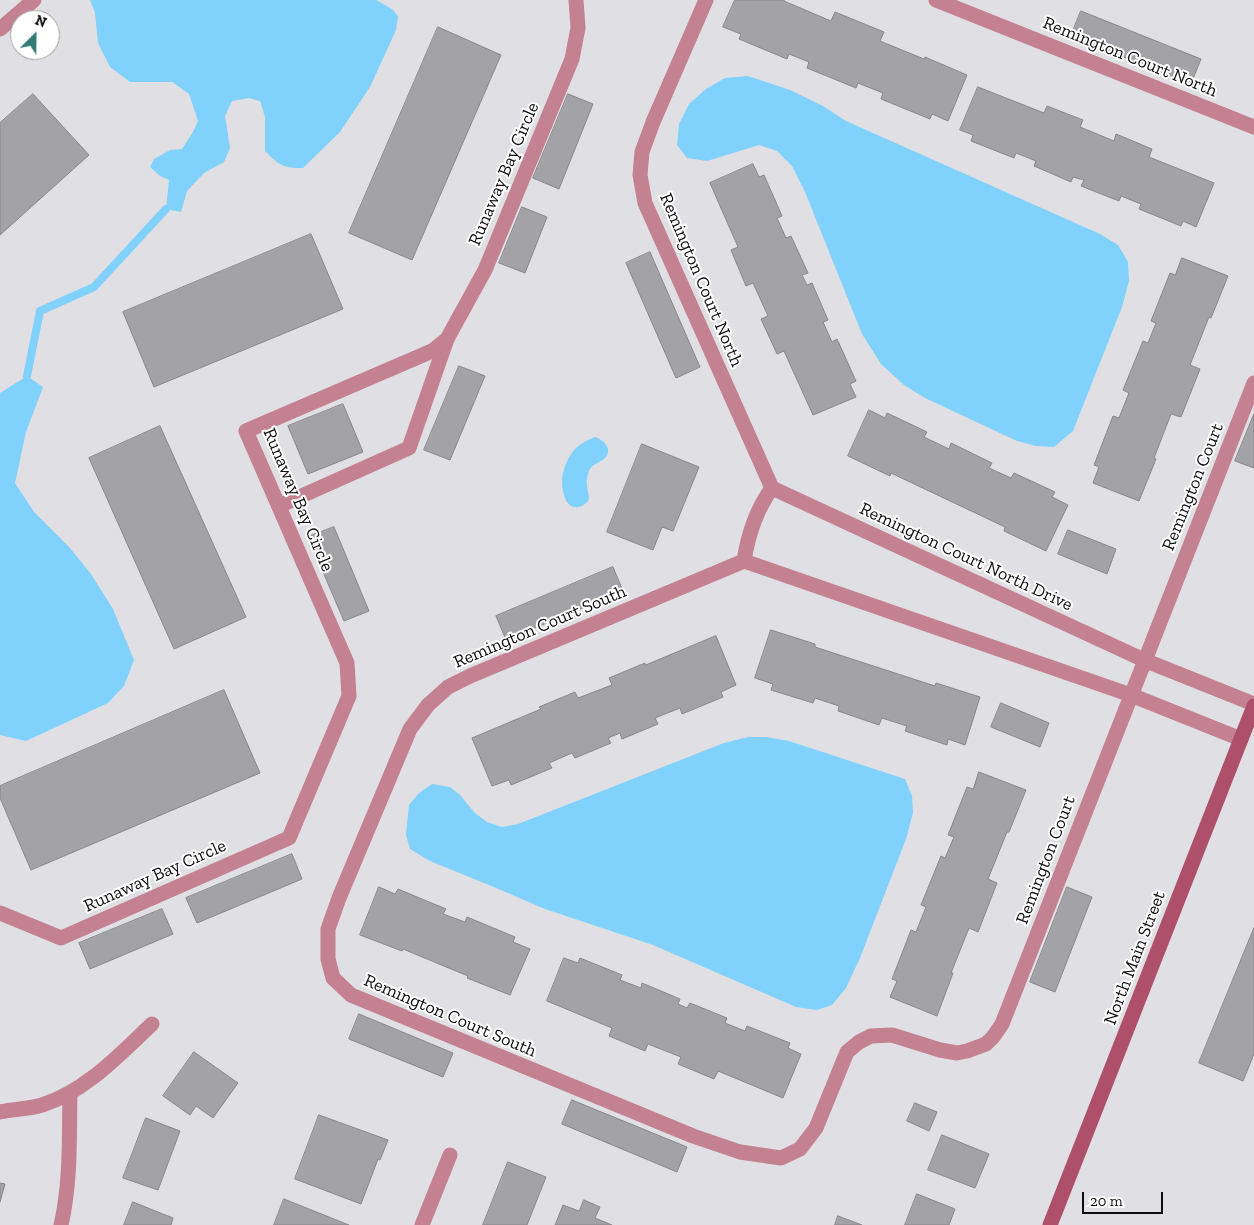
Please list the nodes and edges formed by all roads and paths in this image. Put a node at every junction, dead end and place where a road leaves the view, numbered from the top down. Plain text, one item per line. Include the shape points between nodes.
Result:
1 (34, 0) edge
2 (576, 0) edge
3 (706, 0) edge
4 (936, 0) edge
5 (0, 29) edge
6 (1254, 127) edge
7 (447, 339) junction
8 (1254, 383) edge
9 (772, 488) junction
10 (279, 506) junction
11 (744, 561) junction
12 (1144, 660) junction
13 (1131, 695) junction
14 (1254, 705) edge
15 (1241, 739) junction
16 (0, 913) edge
17 (152, 1024) dead end
18 (993, 1037) joint
19 (70, 1093) junction
20 (0, 1112) edge
21 (450, 1155) dead end
22 (61, 1225) edge
23 (422, 1225) edge
24 (1050, 1225) edge

1 - 5 street
2 - 7 street, Runaway Bay Circle via 578,28 572,59 485,270
3 - 9 street, Remington Court North via 653,122 642,152 640,175 645,203
4 - 6 street, Remington Court North
7 - 10 street via 409,448
7 - 10 street, Runaway Bay Circle via 432,351 246,430
8 - 12 street, Remington Court
9 - 11 street via 754,521
9 - 12 street, Remington Court North Drive
10 - 16 street, Runaway Bay Circle via 347,663 349,696 289,838 61,938
11 - 13 street
11 - 18 street, Remington Court South via 470,676 448,687 428,705 410,729 328,929 328,959 334,978 351,995 693,1136 740,1152 781,1158 800,1149 816,1128 847,1052 859,1042 871,1036 892,1035 957,1053 986,1044
12 - 13 street, Remington Court
12 - 14 street
13 - 15 street
13 - 18 street, Remington Court via 1002,1024
14 - 15 main road, North Main Street
15 - 24 main road, North Main Street
17 - 19 street via 85,1084
19 - 20 street via 42,1105
19 - 22 street via 67,1194
21 - 23 street

